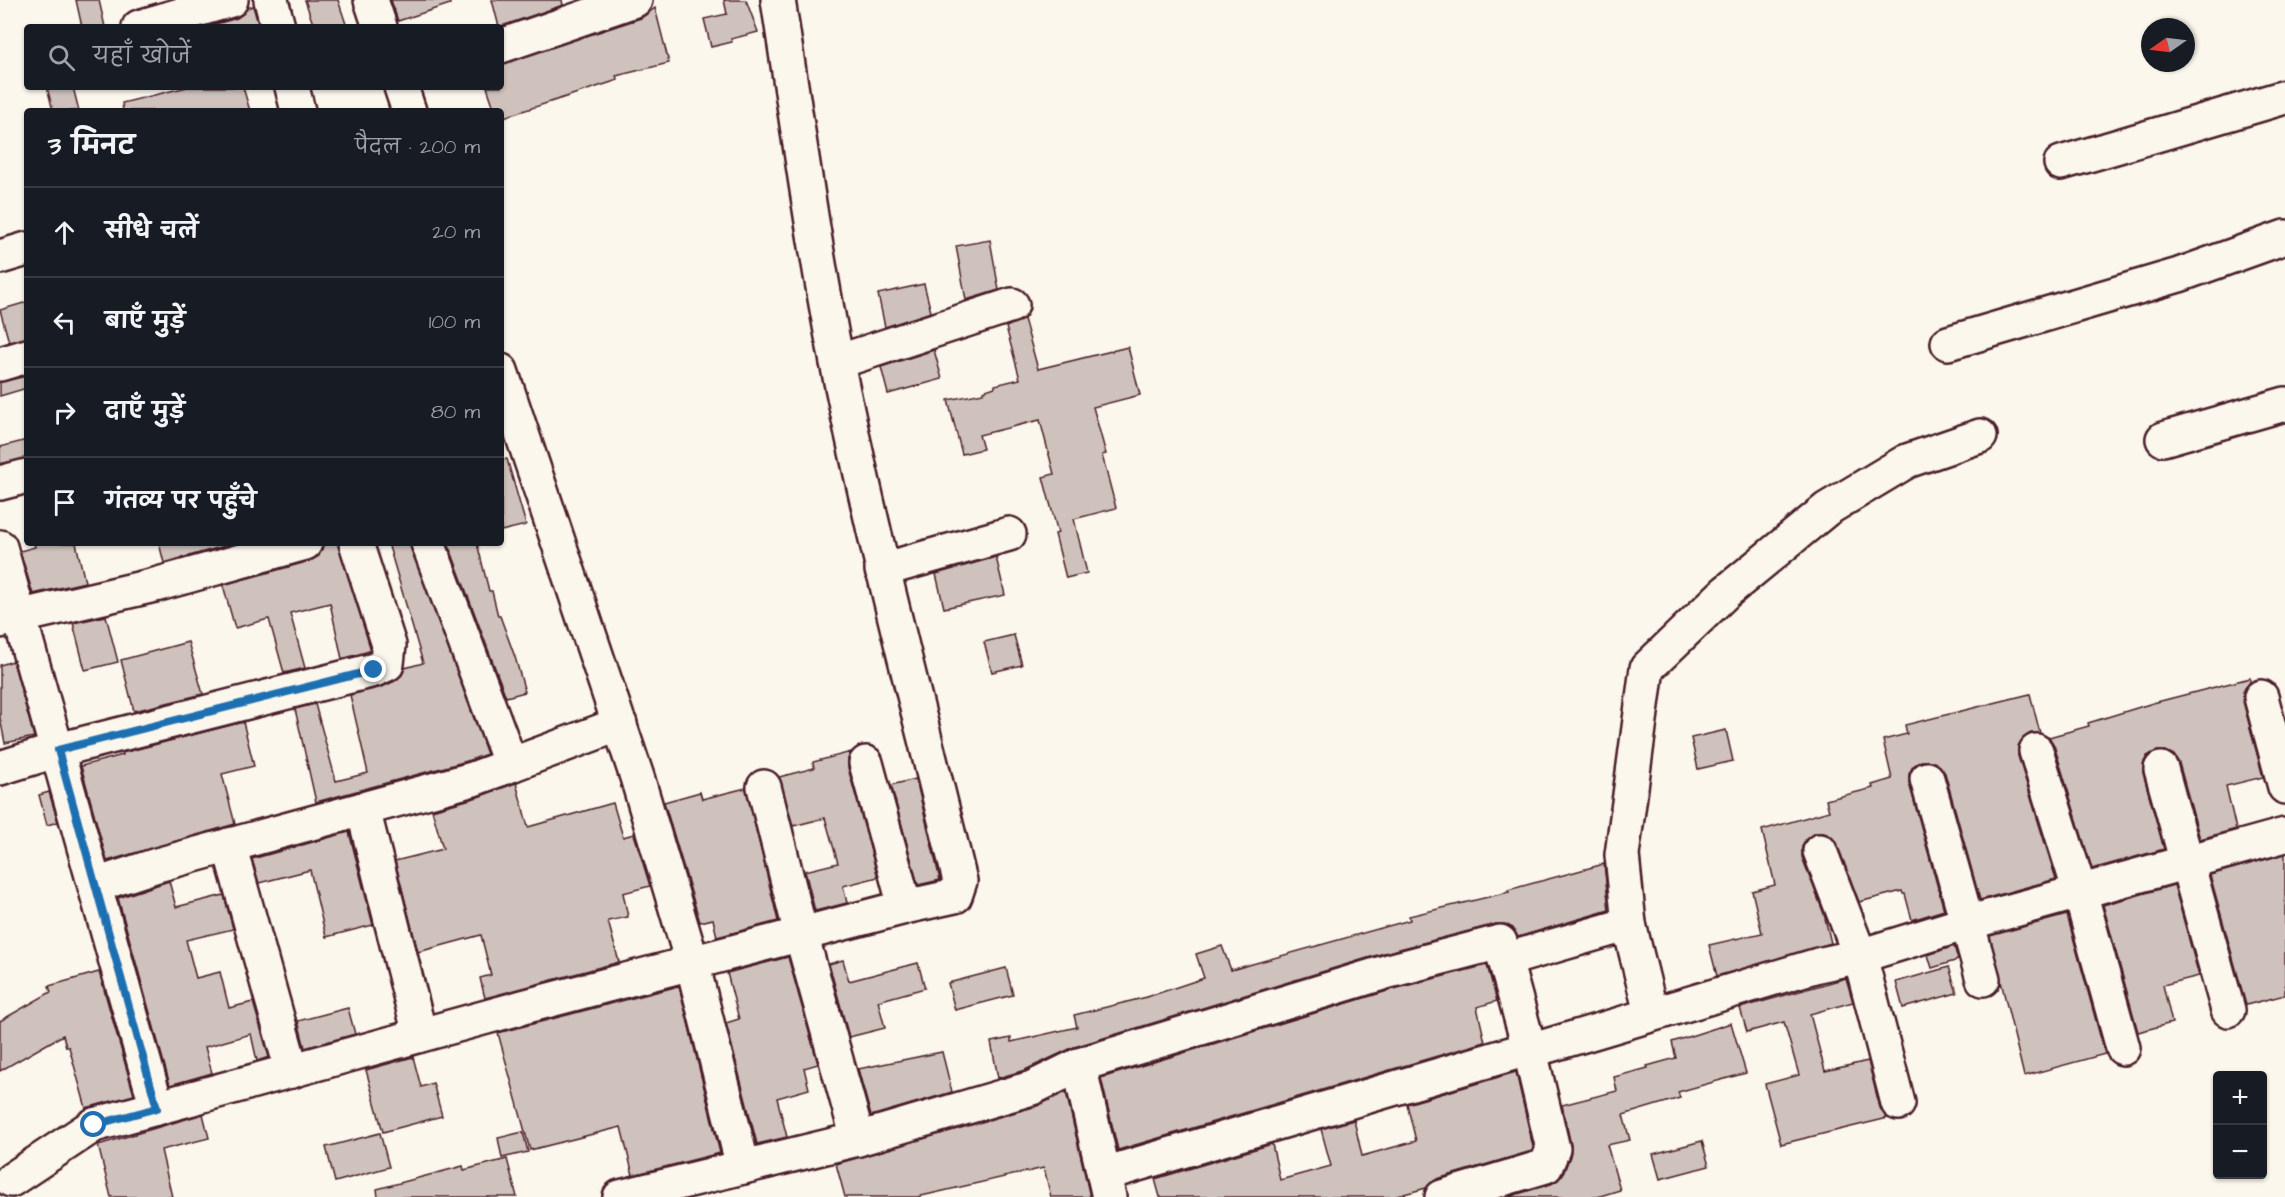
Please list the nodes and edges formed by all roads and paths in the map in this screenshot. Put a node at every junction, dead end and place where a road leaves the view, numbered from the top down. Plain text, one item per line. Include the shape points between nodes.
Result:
1 (231, 0) edge
2 (271, 0) edge
3 (370, 0) edge
4 (635, 0) edge
5 (778, 0) edge
6 (148, 24) edge
7 (277, 24) edge
8 (379, 24) edge
9 (504, 45) edge
10 (293, 90) edge
11 (402, 90) edge
12 (2285, 97) edge
13 (297, 108) edge
14 (408, 108) edge
15 (2061, 163) dead end
16 (2285, 237) edge
17 (24, 250) edge
18 (0, 257) edge
19 (1012, 305) dead end
20 (1948, 343) dead end
21 (24, 357) edge
22 (837, 362) junction
23 (0, 364) edge
24 (504, 381) edge
25 (2285, 404) edge
26 (1980, 436) dead end
27 (2163, 439) dead end
28 (24, 477) edge
29 (0, 483) edge
30 (1009, 534) dead end
31 (294, 546) edge
32 (357, 546) edge
33 (429, 546) edge
34 (0, 547) edge
35 (882, 570) junction
36 (10, 618) edge
37 (2261, 697) dead end
38 (620, 724) junction
39 (58, 750) junction
40 (2036, 751) dead end
41 (866, 763) dead end
42 (511, 765) junction
43 (0, 768) edge
44 (2161, 769) dead end
45 (1927, 779) dead end
46 (765, 787) dead end
47 (2285, 787) edge
48 (363, 809) junction
49 (2285, 835) edge
50 (229, 845) junction
51 (1820, 851) dead end
52 (2188, 862) junction
53 (96, 885) junction
54 (2080, 892) junction
55 (905, 907) junction
56 (1967, 923) junction
57 (1629, 924) junction
58 (801, 934) junction
59 (1860, 956) junction
60 (1505, 960) junction
61 (692, 962) junction
62 (1983, 979) dead end
63 (2228, 1010) dead end
64 (1651, 1013) junction
65 (420, 1035) junction
66 (2123, 1048) dead end
67 (1530, 1051) junction
68 (1079, 1065) junction
69 (292, 1071) junction
70 (1898, 1103) dead end
71 (157, 1108) junction
72 (858, 1139) junction
73 (743, 1167) junction
74 (14, 1183) edge
75 (1106, 1185) edge
76 (620, 1197) edge
77 (1442, 1197) edge

1 - 6 street
2 - 7 street
3 - 8 street
4 - 9 street
5 - 22 street
10 - 13 street
11 - 14 street
12 - 15 street
16 - 20 street via 2179,275
17 - 18 street
19 - 22 street
21 - 23 street
22 - 35 street
24 - 38 street
25 - 27 street
26 - 57 street via 1906,461 1827,509 1726,592 1647,668 1622,855
28 - 29 street
30 - 35 street
31 - 36 street via 155,585
32 - 39 street via 389,645 387,664
33 - 42 street
34 - 36 street
35 - 55 street via 960,881 956,896
36 - 39 street
37 - 47 street
38 - 42 street
38 - 61 street
39 - 43 street
39 - 53 street
40 - 54 street
41 - 55 street
42 - 48 street
44 - 52 street
45 - 56 street
46 - 58 street
48 - 50 street
48 - 65 street
49 - 52 street
50 - 53 street
50 - 69 street
51 - 59 street
52 - 54 street
52 - 63 street
53 - 71 street
54 - 56 street
54 - 66 street
55 - 58 street
56 - 59 street
56 - 62 street
57 - 60 street
57 - 64 street
58 - 61 street
58 - 72 street
59 - 64 street
59 - 70 street
60 - 67 street
60 - 68 street via 1500,942 1389,971
61 - 65 street
61 - 73 street
64 - 67 street
65 - 69 street
67 - 75 street
67 - 77 street via 1553,1149 1546,1166
68 - 72 street via 1032,1088
68 - 75 street
69 - 71 street
71 - 74 street via 94,1125
72 - 73 street
73 - 76 street

